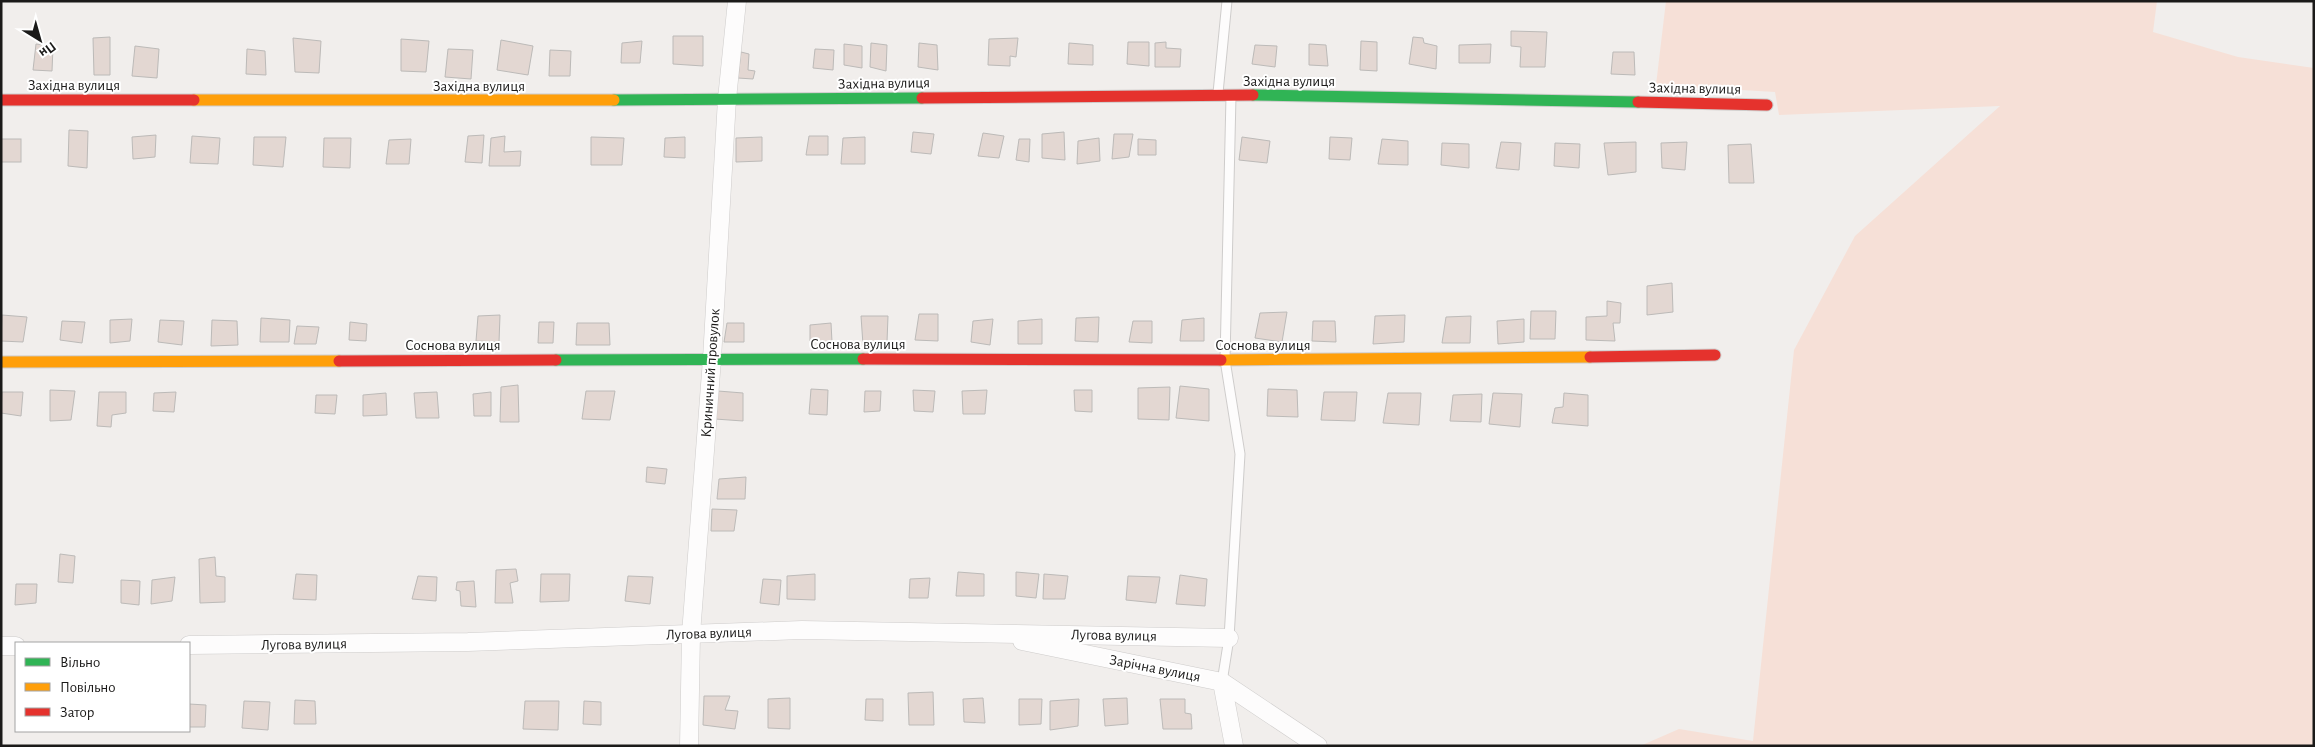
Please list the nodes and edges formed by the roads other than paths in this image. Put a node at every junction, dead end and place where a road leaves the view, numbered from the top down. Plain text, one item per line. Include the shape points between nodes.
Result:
1 (737, 1) edge
2 (1227, 1) edge
3 (1218, 95) junction
4 (1231, 96) junction
5 (727, 99) junction
6 (1, 100) edge
7 (1768, 105) dead end
8 (1715, 355) dead end
9 (712, 359) junction
10 (1225, 360) junction
11 (1, 362) edge
12 (975, 632) junction
13 (691, 634) junction
14 (1229, 638) junction
15 (190, 645) edge
16 (1, 646) edge
17 (15, 646) edge
18 (1222, 682) junction
19 (689, 746) edge
20 (1234, 746) edge
21 (1318, 746) edge

1 - 5 street, Криничний провулок
2 - 3 lane
3 - 4 street, Західна вулиця
3 - 5 street, Західна вулиця
4 - 7 street, Західна вулиця via 1382,96
4 - 10 lane
5 - 6 street, Західна вулиця
5 - 9 street, Криничний провулок
8 - 10 street, Соснова вулиця
9 - 10 street, Соснова вулиця
9 - 11 street, Соснова вулиця
9 - 13 street, Криничний провулок
10 - 14 lane via 1240,454
12 - 13 street, Лугова вулиця via 802,630
12 - 14 street, Лугова вулиця
12 - 18 street, Зарічна вулиця
13 - 15 street, Лугова вулиця via 468,642
13 - 19 street, Криничний провулок
14 - 18 lane
16 - 17 street
18 - 20 street
18 - 21 street, Зарічна вулиця

